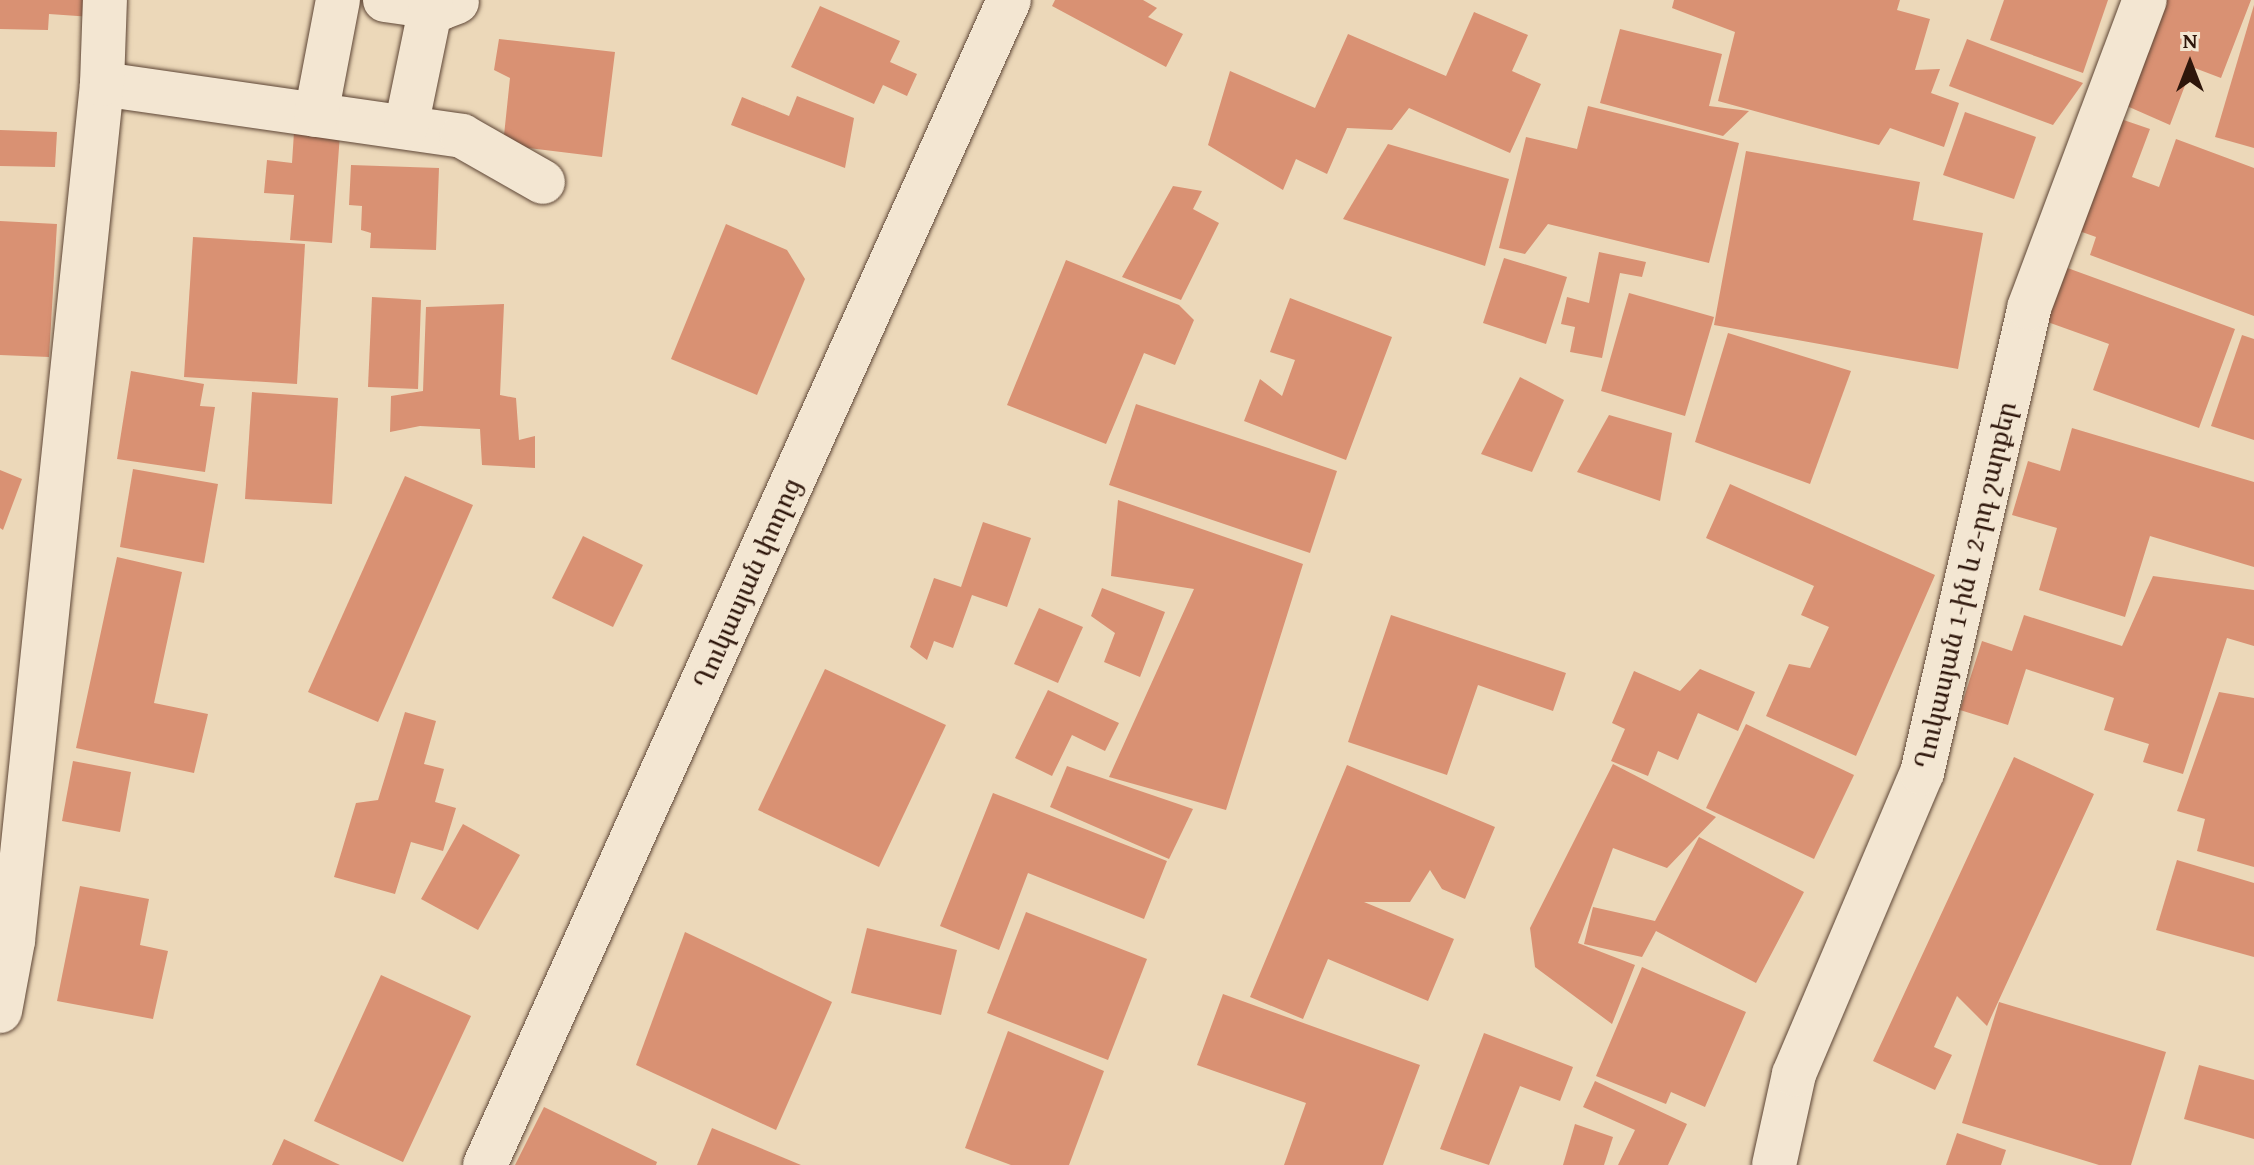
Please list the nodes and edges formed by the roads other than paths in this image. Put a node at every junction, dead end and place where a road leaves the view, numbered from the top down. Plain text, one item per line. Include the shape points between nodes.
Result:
1 (105, 0) edge
2 (338, 0) edge
3 (385, 0) edge
4 (1009, 0) edge
5 (2145, 0) edge
6 (446, 3) edge
7 (102, 84) junction
8 (316, 115) junction
9 (406, 127) junction
10 (543, 182) dead end
11 (0, 1011) edge
12 (485, 1165) edge
13 (1774, 1165) edge

1 - 7 street
2 - 8 street
3 - 6 street
4 - 12 street, Ղուկասյան փողոց
5 - 13 street, Ղուկասյան 1-ին և 2-րդ շարքեր via 2029,308 1922,773 1794,1074
6 - 9 street
7 - 8 street
7 - 11 street via 13,941
8 - 9 street
9 - 10 street via 462,136

